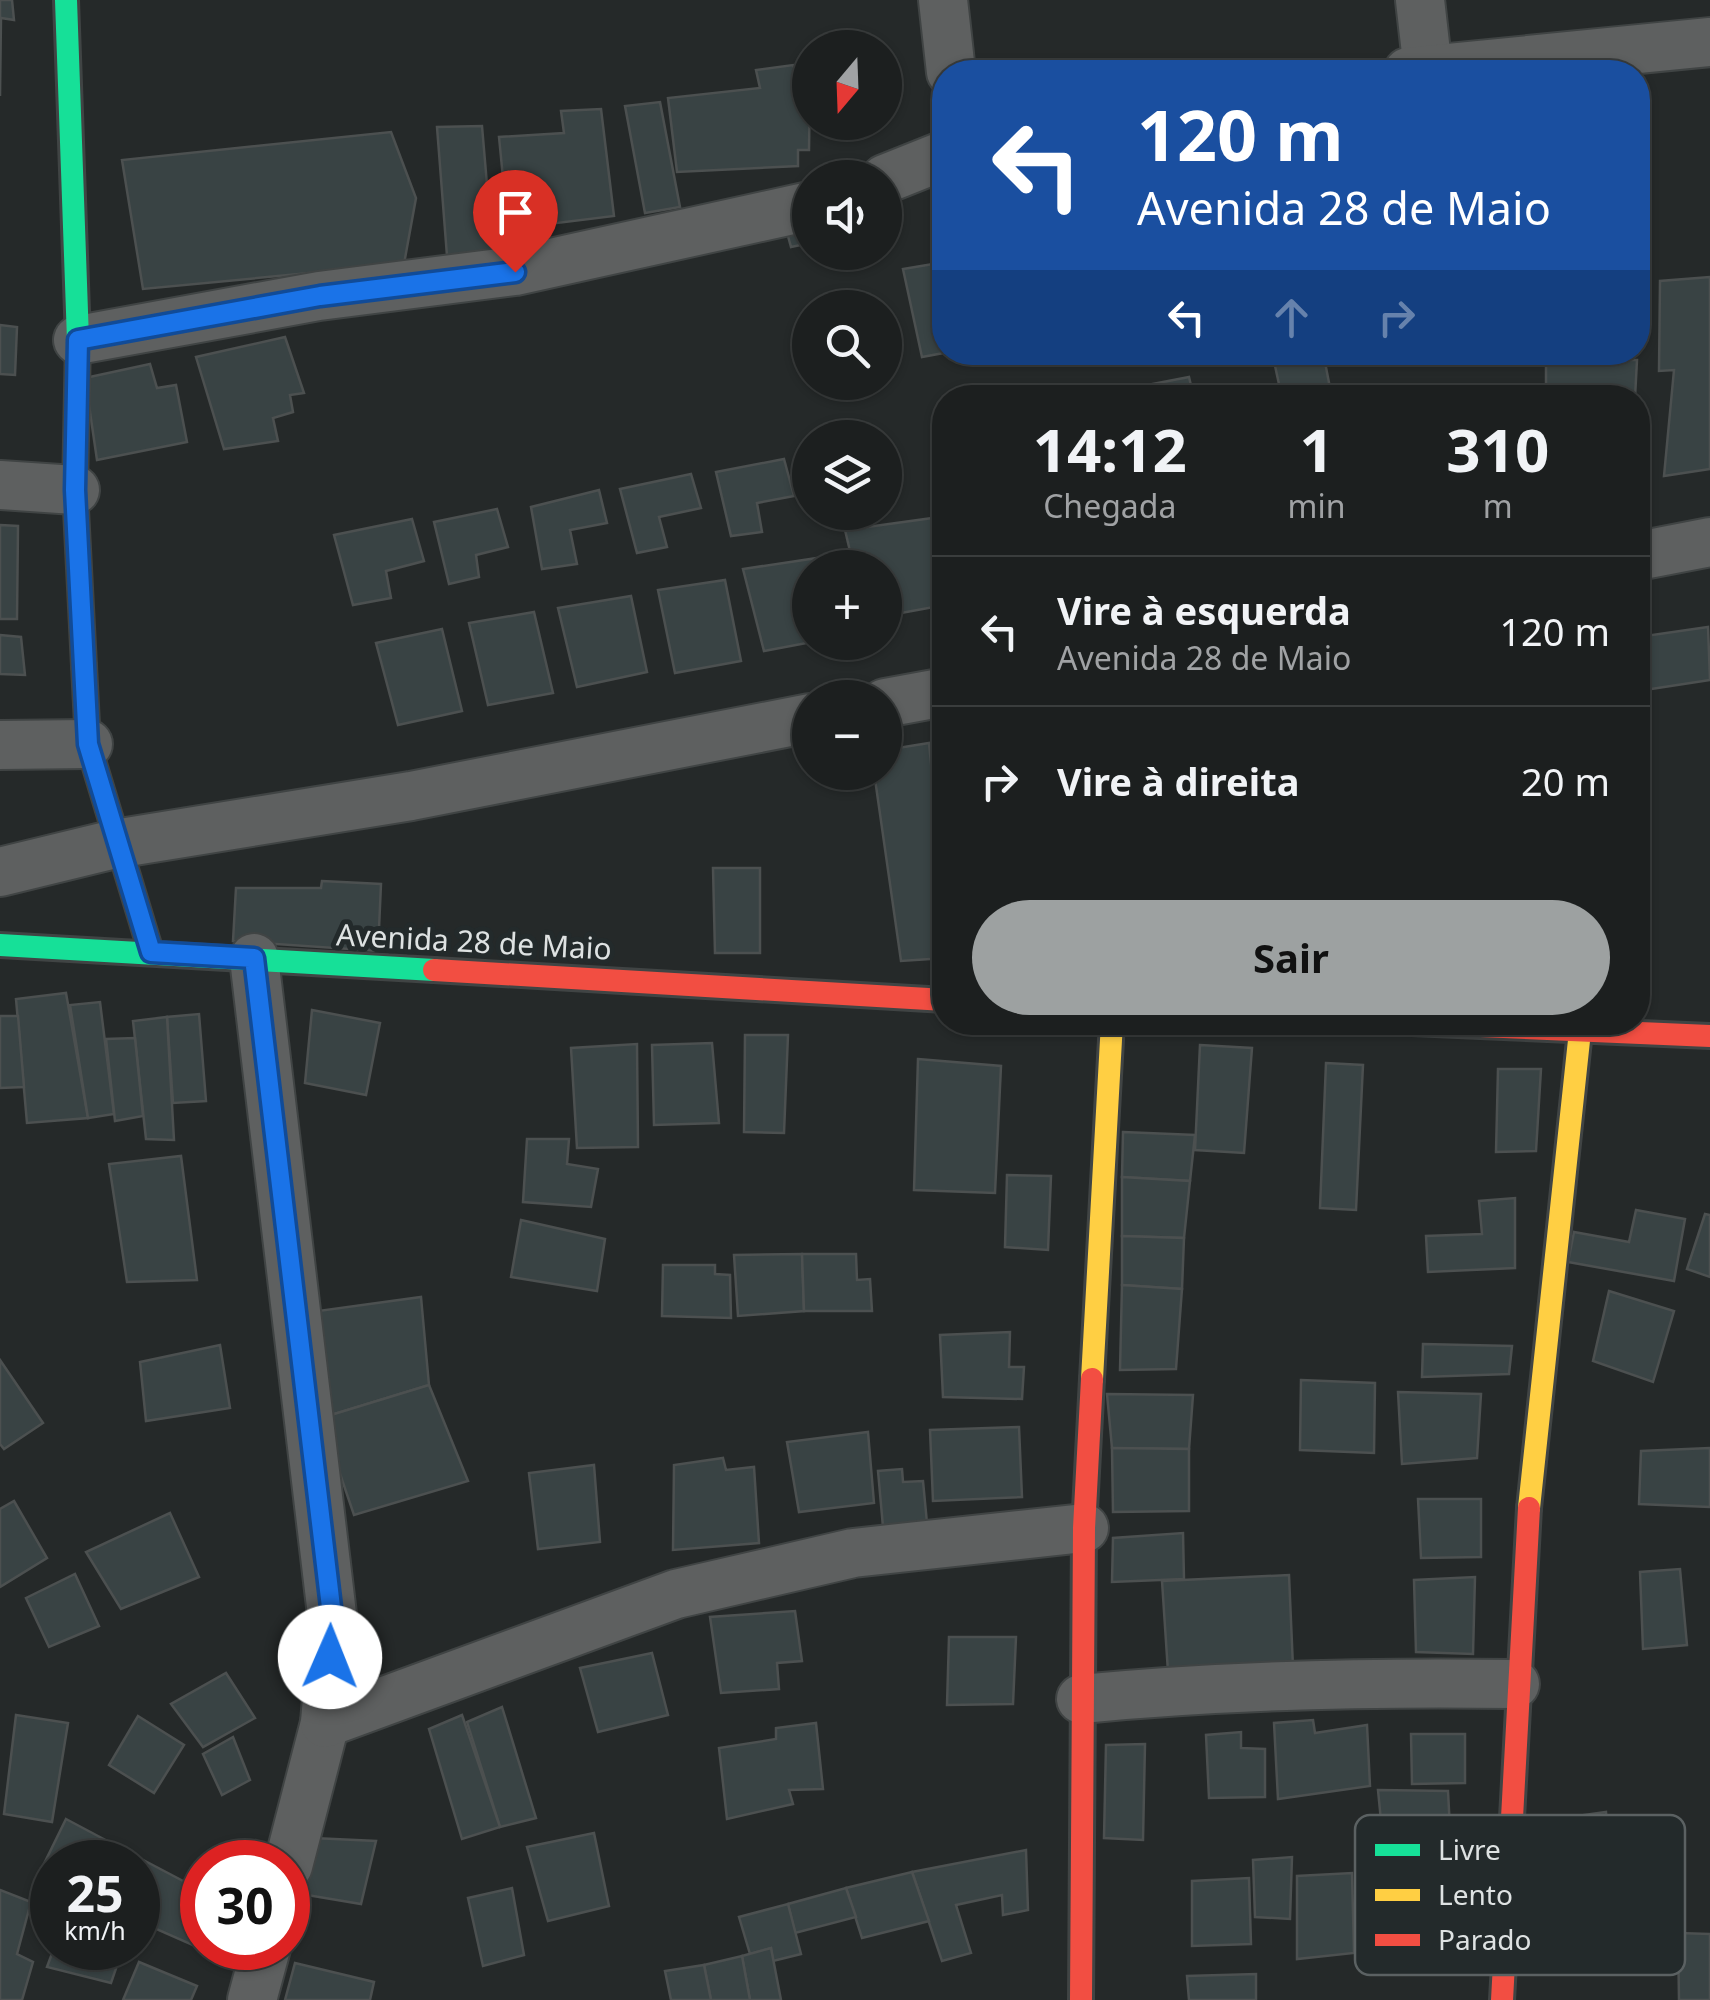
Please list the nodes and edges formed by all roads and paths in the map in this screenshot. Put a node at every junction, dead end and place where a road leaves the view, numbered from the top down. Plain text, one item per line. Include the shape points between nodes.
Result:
1 (66, 0) edge
2 (942, 0) edge
3 (1420, 0) edge
4 (1710, 42) edge
5 (950, 60) edge
6 (1418, 60) edge
7 (1529, 60) edge
8 (932, 161) edge
9 (902, 173) edge
10 (792, 210) edge
11 (78, 340) junction
12 (0, 485) edge
13 (75, 490) junction
14 (1710, 542) edge
15 (1650, 554) edge
16 (932, 695) edge
17 (902, 701) edge
18 (792, 722) edge
19 (88, 744) junction
20 (0, 745) edge
21 (115, 844) junction
22 (0, 872) edge
23 (0, 946) edge
24 (151, 952) junction
25 (254, 958) junction
26 (932, 999) edge
27 (1650, 1034) edge
28 (1111, 1035) edge
29 (1579, 1035) edge
30 (1710, 1036) edge
31 (1084, 1528) junction
32 (1515, 1684) junction
33 (1082, 1699) junction
34 (325, 1723) junction
35 (1510, 1815) edge
36 (295, 1840) edge
37 (260, 1970) edge
38 (1503, 1975) edge
39 (252, 2000) edge
40 (1081, 2000) edge
41 (1502, 2000) edge

1 - 11 street
2 - 5 street
3 - 6 street
4 - 7 street
8 - 9 street
10 - 11 street via 515,272 320,296
11 - 13 street
12 - 13 street
13 - 19 street
14 - 15 street
16 - 17 street
18 - 21 street via 412,796
19 - 20 street
19 - 21 street
21 - 22 street
21 - 24 street
23 - 24 street, Avenida 28 de Maio
24 - 25 street, Avenida 28 de Maio
25 - 26 street, Avenida 28 de Maio
25 - 34 street via 333,1624
27 - 30 street
28 - 31 street
29 - 32 street via 1556,1220
31 - 33 street
31 - 34 street via 853,1553 676,1594
32 - 33 street via 1341,1682
32 - 35 street
33 - 40 street
34 - 36 street
37 - 39 street
38 - 41 street

